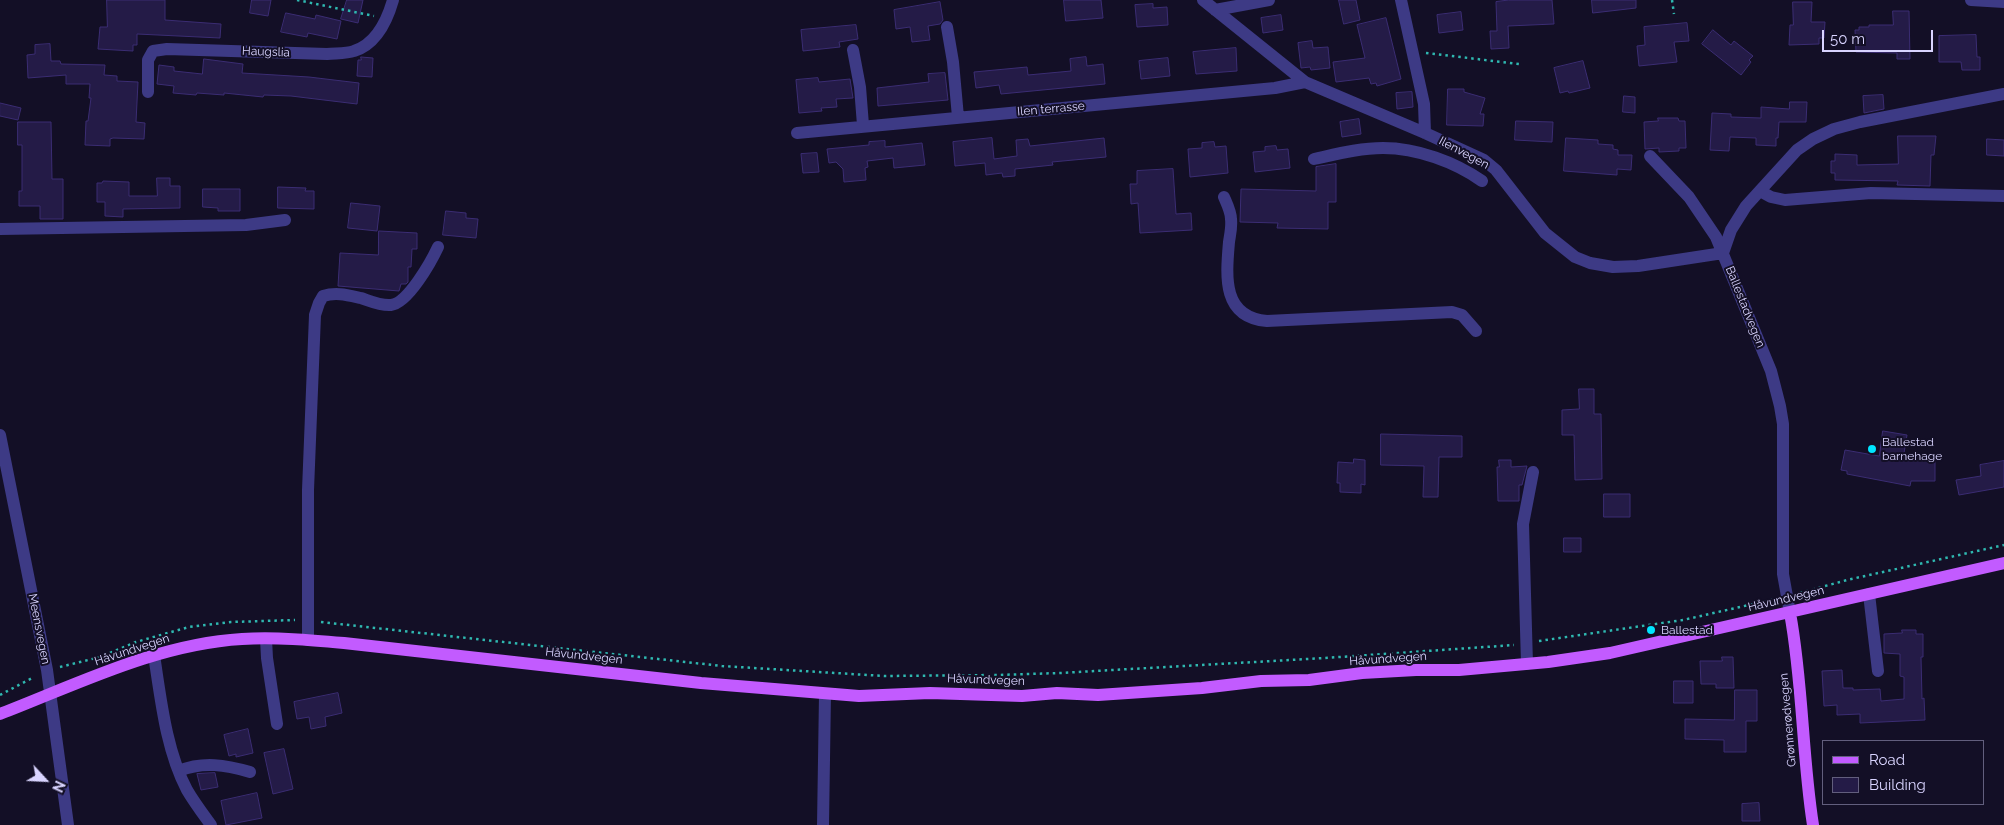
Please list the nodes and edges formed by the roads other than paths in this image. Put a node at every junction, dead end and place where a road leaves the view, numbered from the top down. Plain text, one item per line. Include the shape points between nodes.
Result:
1 (393, 0) edge
2 (1203, 0) edge
3 (1269, 0) edge
4 (1401, 0) edge
5 (1971, 0) edge
6 (2004, 2) edge
7 (1215, 10) junction
8 (947, 27) dead end
9 (853, 50) dead end
10 (1305, 82) junction
11 (148, 92) dead end
12 (2004, 94) edge
13 (958, 117) junction
14 (863, 125) junction
15 (797, 132) dead end
16 (1425, 133) junction
17 (1650, 156) dead end
18 (1314, 159) dead end
19 (1482, 181) dead end
20 (1760, 190) junction
21 (2004, 196) edge
22 (1224, 197) dead end
23 (285, 220) dead end
24 (0, 228) edge
25 (438, 247) dead end
26 (1723, 253) junction
27 (1476, 331) dead end
28 (0, 435) edge
29 (1533, 472) dead end
30 (2004, 563) edge
31 (1869, 594) junction
32 (1790, 613) junction
33 (266, 639) junction
34 (308, 640) junction
35 (154, 655) junction
36 (1526, 664) junction
37 (1878, 671) dead end
38 (825, 694) junction
39 (50, 695) junction
40 (0, 714) edge
41 (277, 724) dead end
42 (179, 771) junction
43 (250, 772) dead end
44 (68, 825) edge
45 (211, 825) edge
46 (823, 825) edge
47 (1813, 825) edge

1 - 11 street, Haugslia via 380,31 371,42 353,52 153,51 148,60
2 - 7 street, Ilenvegen
3 - 7 street
4 - 16 street via 1424,104
5 - 6 street
7 - 10 street, Ilenvegen
8 - 13 street
9 - 14 street
10 - 13 street, Ilen terrasse via 1276,88
10 - 16 street, Ilenvegen
12 - 20 street, Ballestadvegen via 1834,129 1797,150
13 - 14 street, Ilen terrasse
14 - 15 street, Ilen terrasse
16 - 26 street, Ilenvegen via 1484,160 1496,170 1544,234 1575,257 1613,267
17 - 26 street via 1689,197
18 - 19 street via 1355,150 1385,148 1429,156 1471,173
20 - 21 street via 1785,200 1871,193
20 - 26 street, Ballestadvegen via 1731,230
22 - 27 street via 1231,219 1229,291 1236,308 1249,318 1267,321 1452,312 1462,315
23 - 24 street via 246,225
25 - 34 street via 429,266 399,302 382,304 344,294 330,294 323,296 319,303 315,316 309,453
26 - 32 street, Ballestadvegen via 1771,372 1780,406 1784,477 1783,574
28 - 39 street, Meensvegen
29 - 36 street via 1523,524
30 - 31 main road, Håvundvegen
31 - 32 main road, Håvundvegen
31 - 37 street
32 - 36 main road, Håvundvegen via 1610,653
32 - 47 main road, Grønnerødvegen
33 - 34 main road, Håvundvegen
33 - 35 main road, Håvundvegen via 204,644
33 - 41 street
34 - 38 main road, Håvundvegen
35 - 39 main road, Håvundvegen
35 - 42 street
36 - 38 main road, Håvundvegen via 1098,695
38 - 46 street
39 - 40 main road, Håvundvegen
39 - 44 street, Meensvegen
42 - 43 street via 211,764
42 - 45 street

